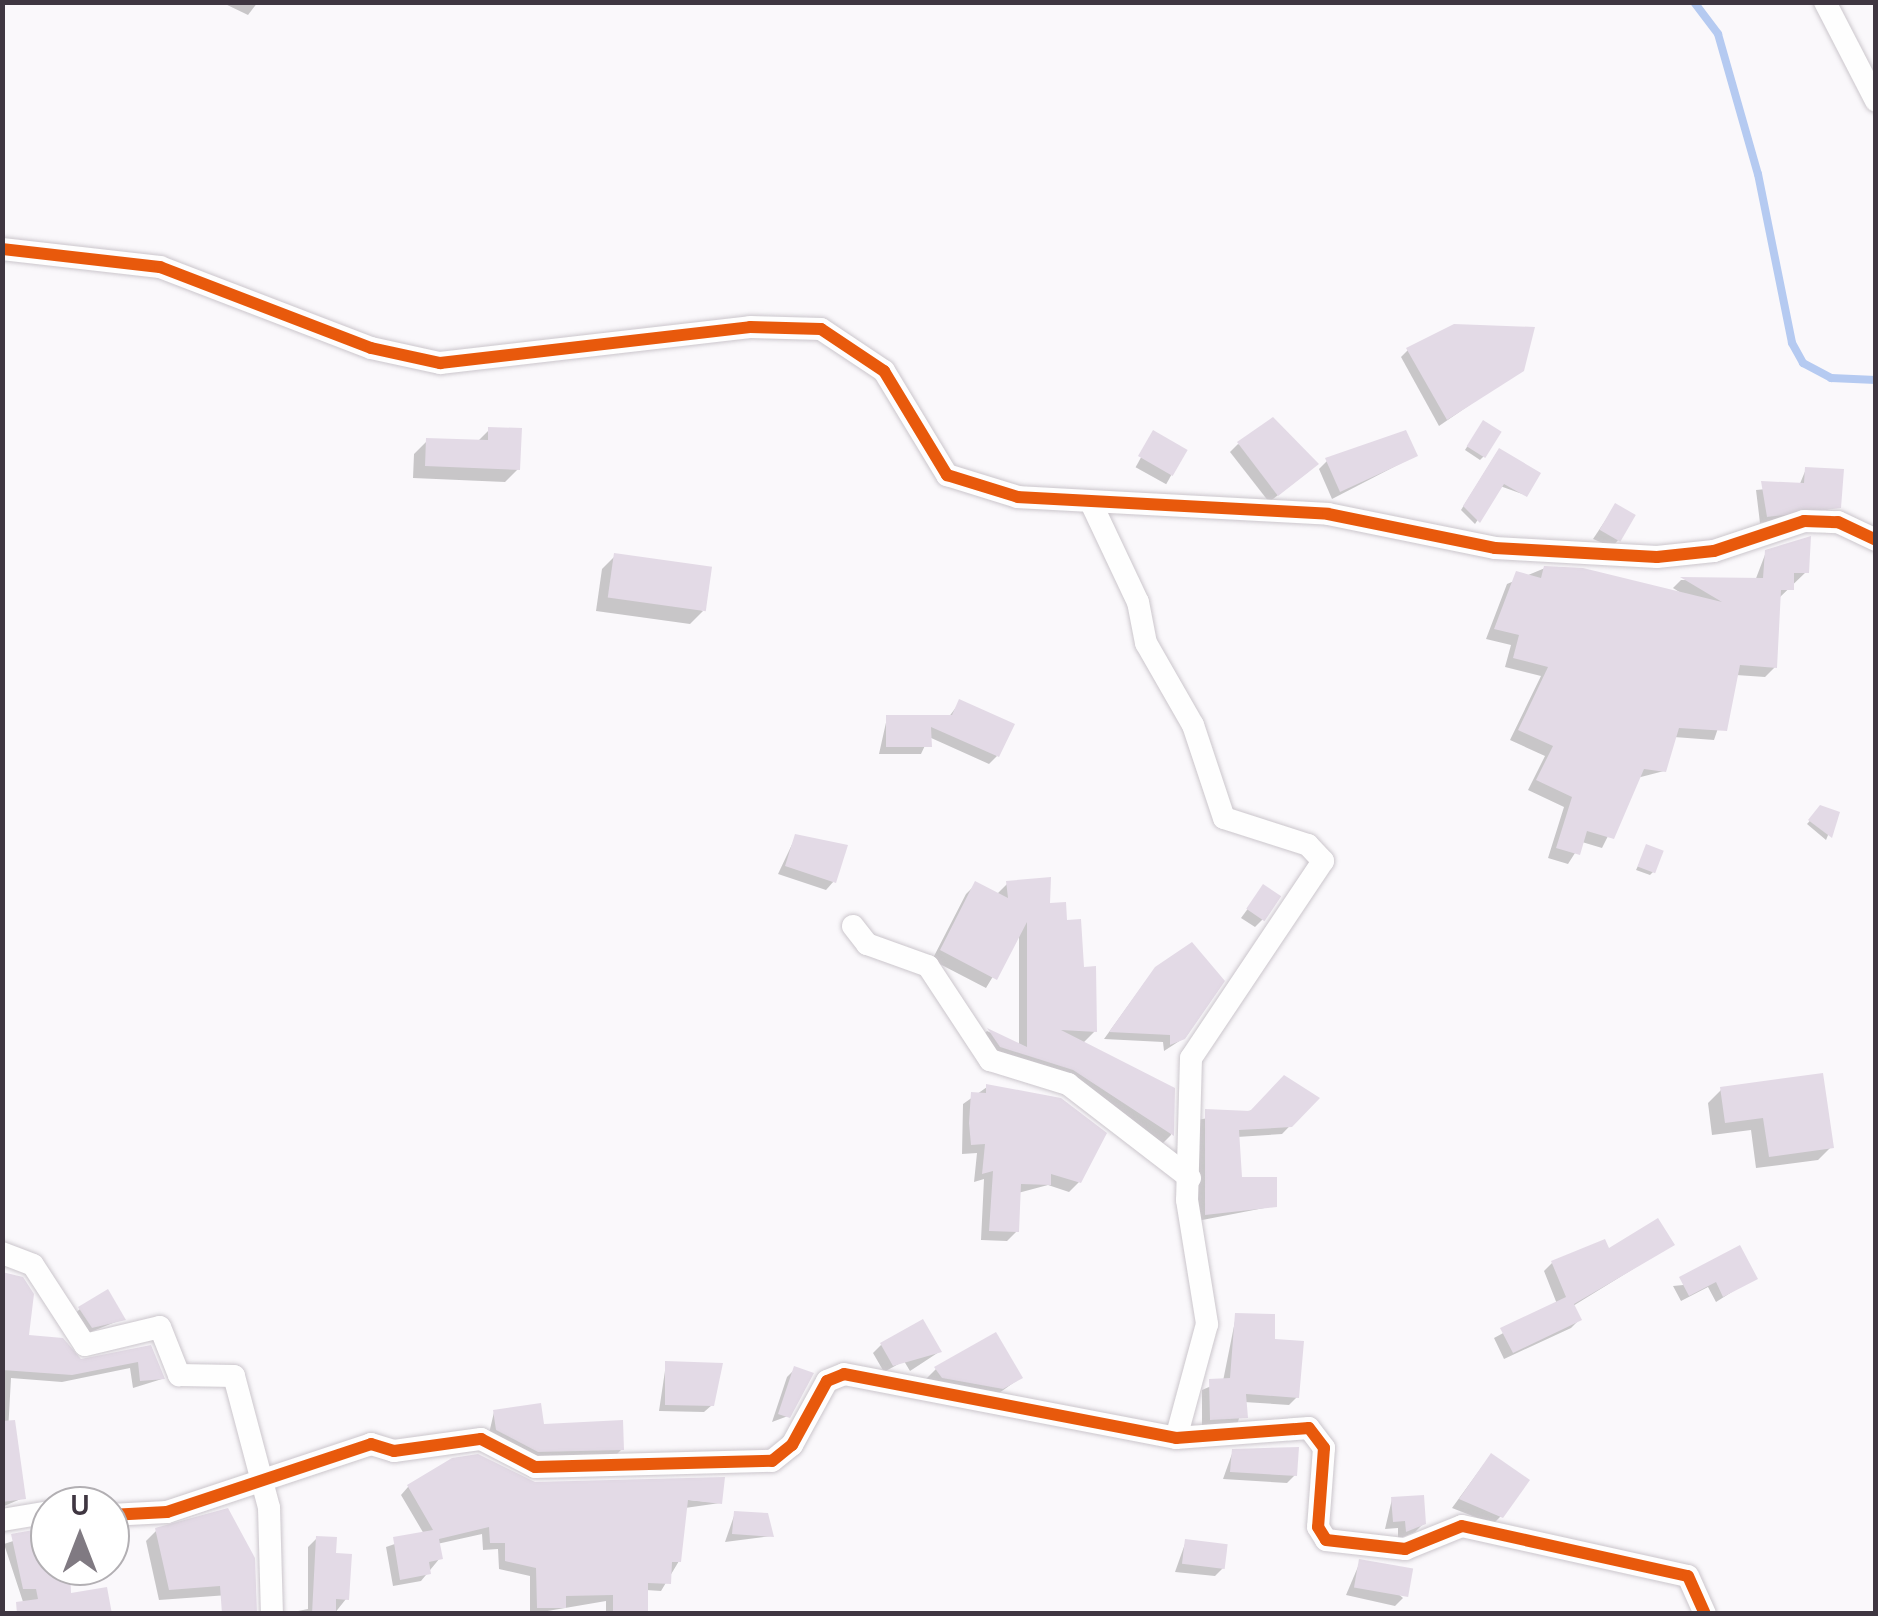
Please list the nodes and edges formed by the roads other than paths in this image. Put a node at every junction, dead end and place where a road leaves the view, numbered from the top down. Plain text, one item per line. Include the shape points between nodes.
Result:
1 (1825, 2) edge
2 (1876, 101) edge
3 (2, 249) edge
4 (1093, 507) junction
5 (1876, 540) edge
6 (853, 926) dead end
7 (1190, 1178) junction
8 (2, 1253) edge
9 (1176, 1438) junction
10 (263, 1481) junction
11 (130, 1514) edge
12 (30, 1515) edge
13 (2, 1520) edge
14 (272, 1614) edge
15 (1704, 1614) edge

1 - 2 street
3 - 4 street via 160,267 371,348 440,364 750,327 821,329 884,372 947,475 997,494
4 - 5 street via 1328,514 1386,520 1464,544 1657,557 1714,551 1804,521 1838,522
4 - 7 street via 1138,602 1146,642 1193,725 1224,818 1308,845 1323,861 1191,1058
6 - 7 street via 867,944 928,966 990,1060 1068,1084
7 - 9 street via 1207,1324
8 - 10 street via 33,1265 85,1345 160,1328 179,1375 232,1374
9 - 10 street via 844,1374 824,1386 792,1445 761,1463 639,1458 534,1467 488,1440 450,1440 394,1451 352,1447
9 - 15 street via 1309,1428 1324,1448 1318,1527 1326,1540 1405,1549 1462,1526 1688,1576
10 - 11 street via 167,1512
10 - 14 street
12 - 13 street

